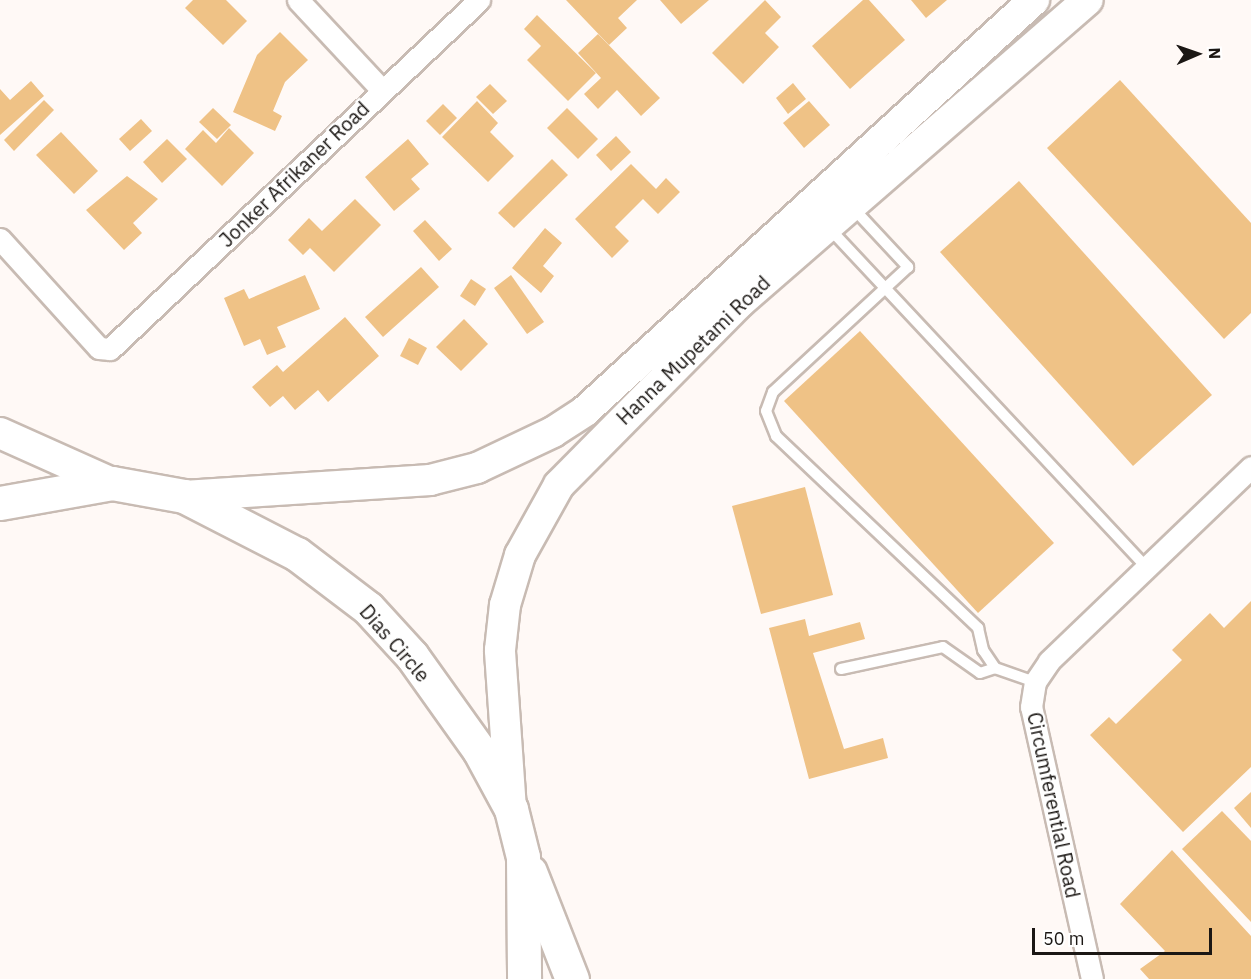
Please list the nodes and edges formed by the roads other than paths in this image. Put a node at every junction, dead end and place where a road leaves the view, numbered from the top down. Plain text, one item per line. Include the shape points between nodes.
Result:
1 (298, 0) edge
2 (479, 0) edge
3 (1034, 0) edge
4 (1088, 0) edge
5 (382, 90) junction
6 (851, 206) junction
7 (827, 226) junction
8 (0, 239) edge
9 (885, 288) junction
10 (0, 433) edge
11 (1251, 467) edge
12 (112, 483) junction
13 (184, 496) junction
14 (0, 503) edge
15 (1146, 567) junction
16 (995, 668) junction
17 (840, 669) dead end
18 (1035, 682) junction
19 (511, 809) junction
20 (523, 857) junction
21 (524, 979) edge
22 (572, 979) edge
23 (1092, 979) edge

1 - 5 street
2 - 5 street, Jonker Afrikaner Road
3 - 13 main road, Hanna Mupetami Road via 585,411 554,432 477,468 430,480
4 - 6 main road, Hanna Mupetami Road
5 - 8 street, Jonker Afrikaner Road via 110,350 99,348
6 - 7 main road, Hanna Mupetami Road
6 - 9 lane via 908,267
7 - 9 lane
7 - 19 main road, Hanna Mupetami Road via 739,303 591,447 540,515 520,555 505,605 500,650
9 - 15 lane
9 - 16 lane via 774,392 766,411 776,436 978,628 983,650
10 - 12 main road
11 - 15 street, Circumferential Road
12 - 13 highway, Dias Circle
12 - 14 highway, Dias Circle
13 - 19 highway, Dias Circle via 297,554 368,608 412,656 479,750
15 - 18 street, Circumferential Road via 1049,661
16 - 17 lane via 980,674 943,647
16 - 18 lane
18 - 23 street, Circumferential Road via 1031,707
19 - 20 highway, Dias Circle
20 - 21 highway, Dias Circle
20 - 22 highway

